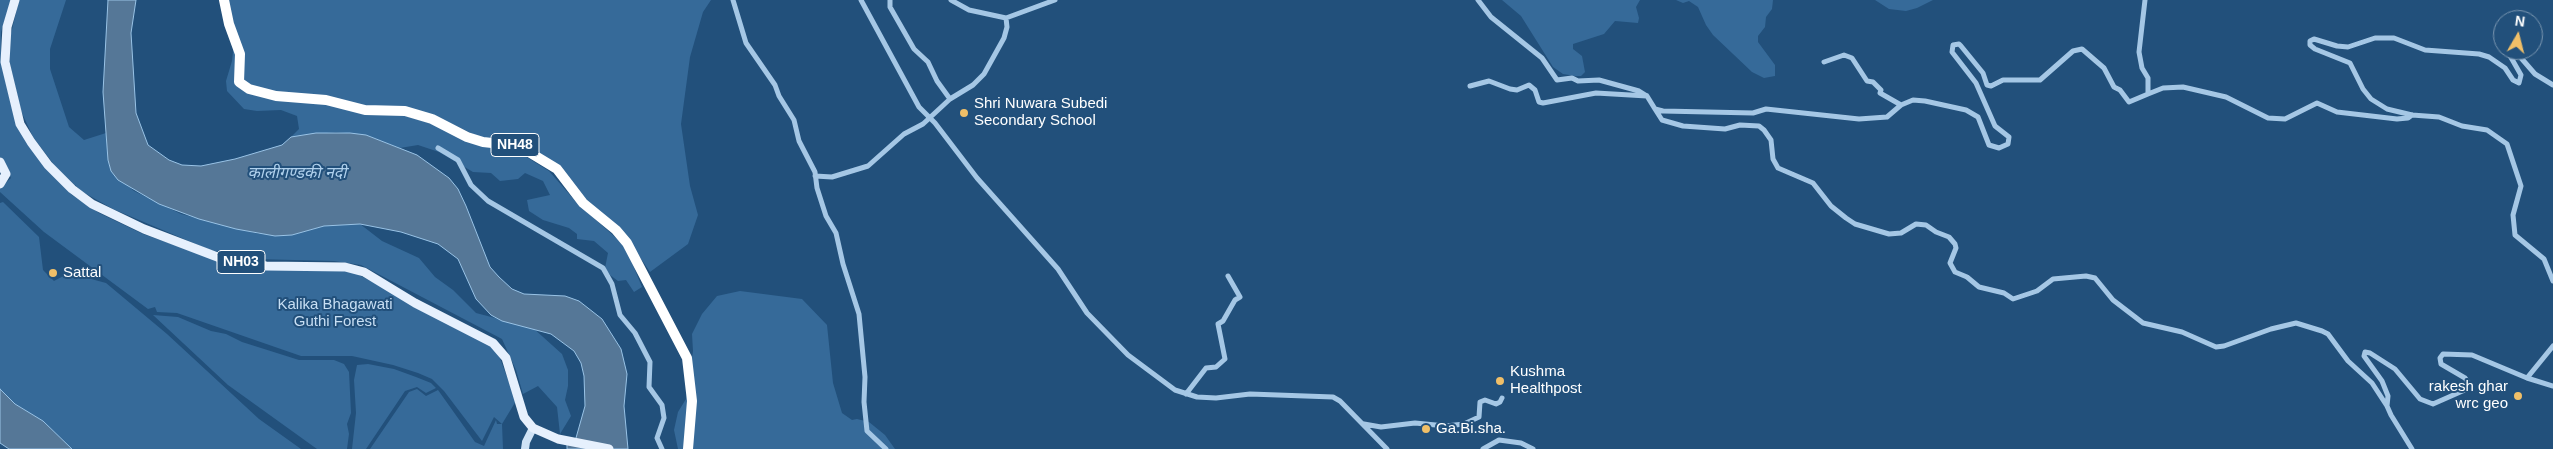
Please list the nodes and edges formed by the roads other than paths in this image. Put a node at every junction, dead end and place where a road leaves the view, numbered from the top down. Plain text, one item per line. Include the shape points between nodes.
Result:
1 (15, 0) edge
2 (224, 0) edge
3 (732, 0) edge
4 (861, 0) edge
5 (890, 0) edge
6 (951, 0) edge
7 (1054, 0) edge
8 (1478, 0) edge
9 (2146, 0) edge
10 (1006, 18) junction
11 (2512, 60) edge
12 (2523, 60) edge
13 (1824, 62) dead end
14 (2553, 85) edge
15 (1470, 86) dead end
16 (2148, 94) junction
17 (1647, 96) junction
18 (950, 99) junction
19 (1901, 105) junction
20 (1655, 109) junction
21 (2412, 115) junction
22 (930, 119) junction
23 (438, 148) dead end
24 (0, 162) edge
25 (815, 176) junction
26 (0, 184) edge
27 (1228, 276) dead end
28 (2553, 281) edge
29 (2553, 346) edge
30 (2528, 378) junction
31 (2553, 386) edge
32 (1186, 394) junction
33 (1502, 398) dead end
34 (2387, 406) junction
35 (1364, 424) junction
36 (533, 428) junction
37 (525, 449) edge
38 (609, 449) edge
39 (662, 449) edge
40 (688, 449) edge
41 (886, 449) edge
42 (1387, 449) edge
43 (1483, 449) edge
44 (1532, 449) edge
45 (2412, 449) edge

1 - 36 main road, NH03 via 7,27 5,62 20,124 48,165 72,189 92,204 144,229 220,258 266,266 345,267 364,272 415,303 493,343 506,358 524,417
2 - 40 highway, NH48 via 240,54 239,82 249,89 276,96 326,100 364,110 405,111 432,119 483,142 519,146 557,169 583,203 627,243 687,358 692,401
3 - 25 street via 746,43 794,120 799,141
4 - 22 street via 911,94
5 - 18 street via 890,7 914,49 928,62
6 - 10 street via 969,10
7 - 10 street
8 - 17 street via 1491,17 1542,58 1557,80 1599,80
9 - 16 street via 2139,52 2148,78
10 - 18 street via 1004,38 984,74
11 - 21 street via 2520,74 2518,83 2505,68 2479,54 2425,50 2394,38 2375,38 2348,47 2314,39 2310,41 2315,49 2350,63 2356,80 2371,99 2387,109
12 - 14 street via 2535,74
13 - 19 street via 1844,55 1852,58 1867,81 1873,82 1880,93
15 - 17 street via 1489,81 1517,90 1529,85 1535,90 1539,102 1543,103 1596,93
16 - 19 street via 2126,100 2114,87 2104,68 2080,49 2073,51 2040,80 2010,79 1987,85 1983,73 1955,43 1952,52 1976,83 1995,126 2009,137 2008,144 2000,148 1989,145 1978,117 1966,110 1921,100
16 - 21 street via 2163,88 2183,88 2226,97 2268,118 2285,118 2317,103 2337,112 2396,119
17 - 20 street
18 - 22 street
19 - 20 street via 1887,117 1859,119 1766,110 1706,114
20 - 34 street via 1662,120 1683,126 1725,129 1759,126 1771,140 1773,159 1778,168 1813,183 1831,206 1846,218 1889,234 1901,233 1916,224 1926,225 1949,237 1955,244 1950,263 1955,272 1979,287 1998,291 2013,299 2037,291 2054,279 2086,276 2096,278 2113,300 2143,323 2182,332 2216,347 2296,324 2322,331 2372,383
21 - 28 street via 2439,117 2462,126 2487,130 2507,144 2521,186 2513,215 2515,235 2544,259
22 - 25 street via 908,131 875,161 859,170 832,177
22 - 32 street via 977,178 1058,269 1087,313 1150,374
23 - 39 street via 458,160 471,185 488,201 602,268 612,284 620,315 635,333 650,362 649,387 662,405 664,418 657,438
24 - 26 main road via 6,174
25 - 41 street via 826,216 836,233 859,314 867,431
27 - 32 street via 1240,297 1218,324 1225,359 1216,367 1206,368
29 - 30 street
30 - 31 street
30 - 34 street via 2472,355 2443,354 2441,364 2465,378 2470,385 2432,404 2420,399 2395,369 2366,352 2364,356 2382,381 2388,396
32 - 35 street via 1216,398 1250,394 1333,397
33 - 35 street via 1496,404 1485,400 1480,402 1479,417 1464,424 1415,423 1381,427
34 - 45 street
35 - 42 street
36 - 37 main road
36 - 38 main road via 558,439
43 - 44 street via 1499,440 1521,443

